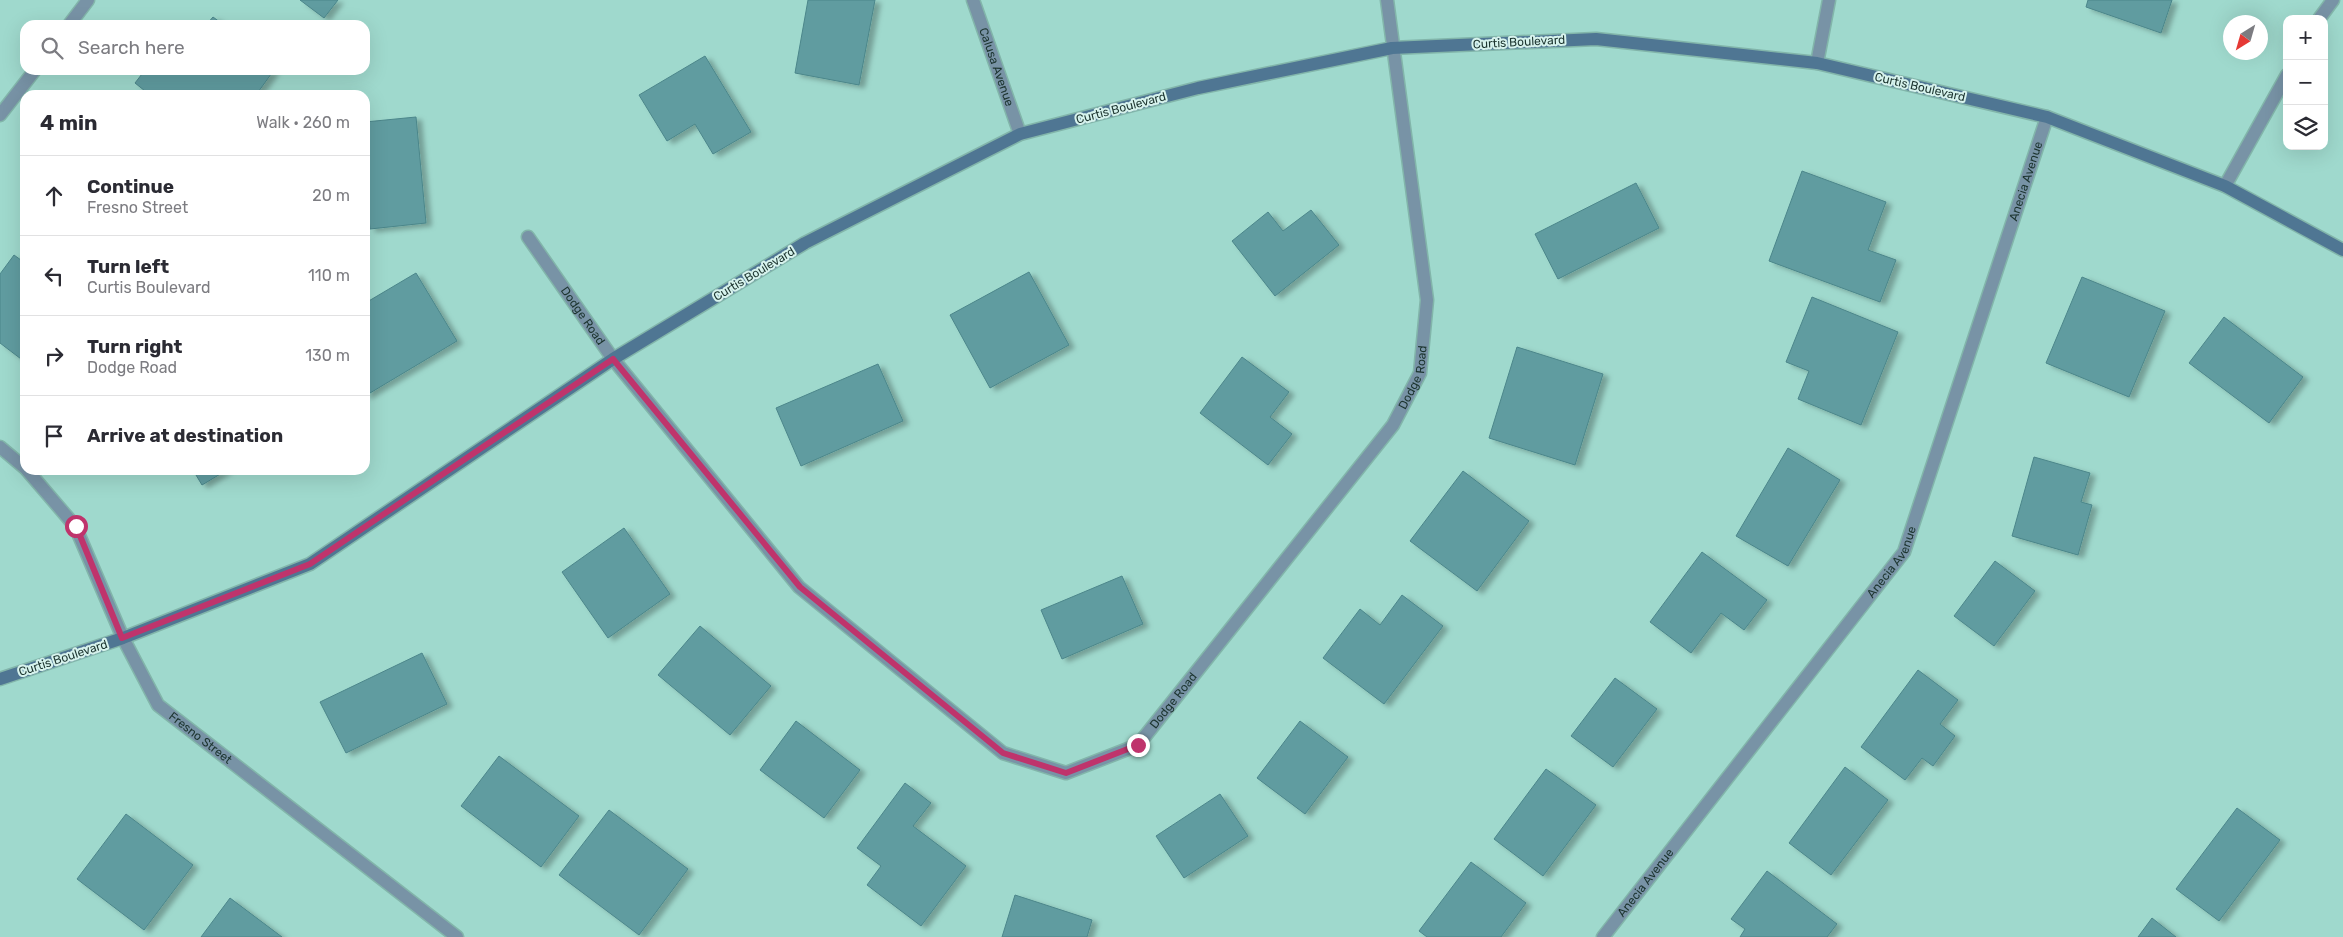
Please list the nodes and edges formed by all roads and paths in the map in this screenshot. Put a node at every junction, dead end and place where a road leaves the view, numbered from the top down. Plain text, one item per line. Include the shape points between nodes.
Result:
1 (88, 0) edge
2 (973, 0) edge
3 (1386, 0) edge
4 (1829, 0) edge
5 (2333, 0) edge
6 (2321, 15) edge
7 (73, 20) edge
8 (1392, 48) junction
9 (1817, 63) junction
10 (31, 75) edge
11 (2283, 82) edge
12 (0, 115) edge
13 (2046, 117) junction
14 (1020, 134) junction
15 (2225, 186) junction
16 (528, 237) dead end
17 (2343, 250) edge
18 (613, 359) junction
19 (0, 447) edge
20 (20, 464) edge
21 (31, 475) edge
22 (122, 638) junction
23 (0, 678) edge
24 (457, 937) edge
25 (1603, 937) edge

1 - 7 street
2 - 14 street, Calusa Avenue
3 - 8 street, Dodge Road
4 - 9 street
5 - 6 street
8 - 9 street, Curtis Boulevard via 1596,39
8 - 14 street, Curtis Boulevard via 1198,88
8 - 18 street, Dodge Road via 1427,300 1420,373 1393,425 1138,745 1066,773 1003,753 800,587
9 - 13 street, Curtis Boulevard
10 - 12 street
11 - 15 street
13 - 15 street, Curtis Boulevard
13 - 25 street, Anecia Avenue via 1904,552
14 - 18 street, Curtis Boulevard via 805,243
15 - 17 street, Curtis Boulevard
16 - 18 street, Dodge Road
18 - 22 street, Curtis Boulevard via 310,564
19 - 20 street, Fresno Street
21 - 22 street, Fresno Street via 76,526
22 - 23 street, Curtis Boulevard
22 - 24 street, Fresno Street via 158,705

